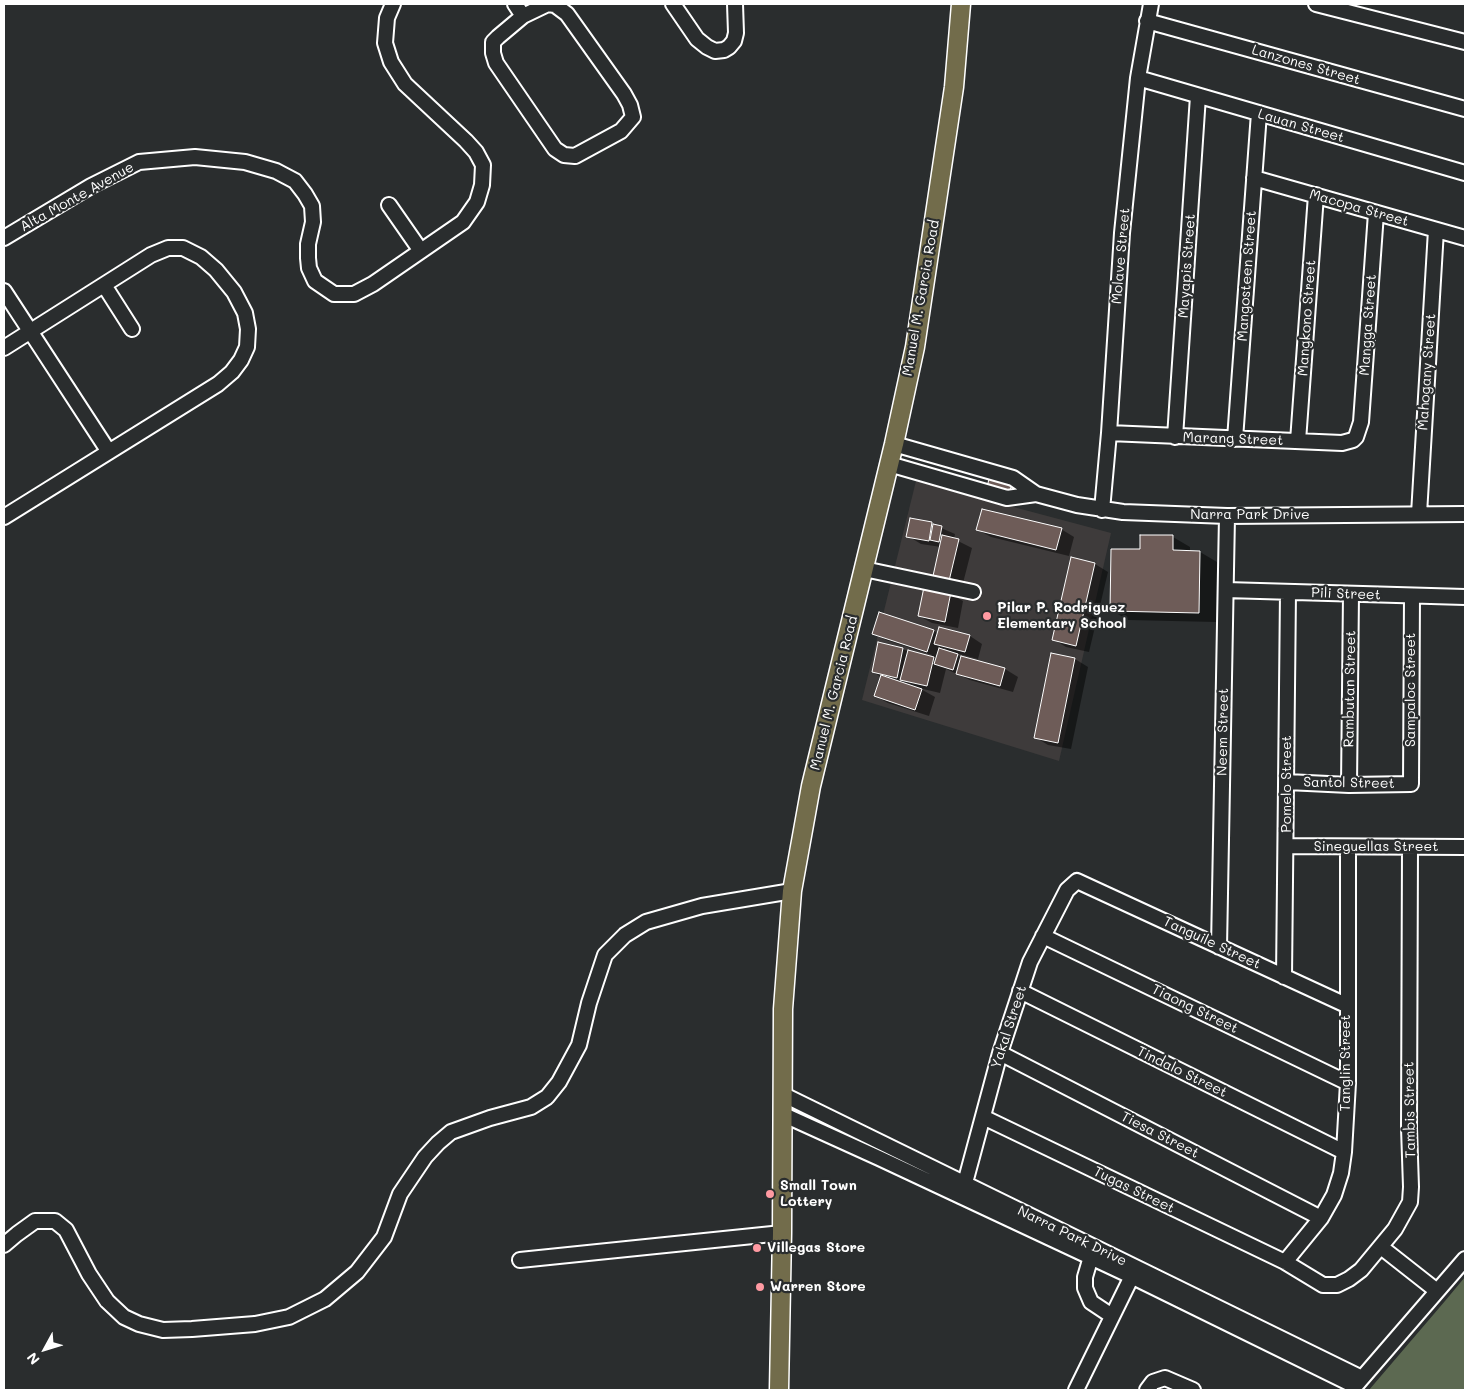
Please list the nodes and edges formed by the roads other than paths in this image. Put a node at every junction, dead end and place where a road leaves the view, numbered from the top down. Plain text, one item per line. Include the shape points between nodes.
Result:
1 (394, 4) edge
2 (515, 4) edge
3 (674, 4) edge
4 (735, 4) edge
5 (961, 4) edge
6 (1151, 4) edge
7 (1316, 4) edge
8 (523, 16) junction
9 (1148, 21) junction
10 (1465, 42) edge
11 (1138, 78) junction
12 (1198, 96) junction
13 (1465, 109) edge
14 (1259, 113) junction
15 (1465, 173) edge
16 (1254, 178) junction
17 (1316, 196) junction
18 (390, 205) dead end
19 (1376, 213) junction
20 (1436, 230) junction
21 (4, 238) edge
22 (1465, 238) edge
23 (421, 251) junction
24 (104, 285) junction
25 (4, 291) edge
26 (132, 329) dead end
27 (30, 331) junction
28 (4, 348) edge
29 (1109, 433) junction
30 (1175, 437) junction
31 (1356, 437) joint
32 (1235, 439) junction
33 (1298, 442) junction
34 (894, 444) junction
35 (109, 452) junction
36 (889, 464) junction
37 (1036, 494) junction
38 (1102, 510) junction
39 (1419, 514) junction
40 (1465, 514) edge
41 (1227, 516) junction
42 (4, 517) edge
43 (864, 569) junction
44 (1226, 590) junction
45 (973, 592) dead end
46 (1288, 592) junction
47 (1351, 594) junction
48 (1412, 596) junction
49 (1465, 597) edge
50 (1287, 782) junction
51 (1411, 784) joint
52 (1349, 785) junction
53 (1286, 846) junction
54 (1348, 846) junction
55 (1410, 847) junction
56 (1465, 847) edge
57 (1077, 882) joint
58 (792, 890) junction
59 (1043, 936) junction
60 (1219, 947) junction
61 (1284, 977) junction
62 (1020, 991) junction
63 (1346, 1005) junction
64 (1000, 1053) junction
65 (1348, 1083) junction
66 (782, 1094) junction
67 (782, 1114) junction
68 (983, 1117) junction
69 (1344, 1152) junction
70 (965, 1183) junction
71 (1321, 1218) junction
72 (782, 1234) junction
73 (4, 1245) edge
74 (1381, 1247) junction
75 (1092, 1252) junction
76 (1465, 1259) edge
77 (520, 1260) dead end
78 (1285, 1262) junction
79 (1134, 1272) junction
80 (1437, 1291) junction
81 (1112, 1316) junction
82 (1356, 1385) edge
83 (779, 1390) edge
84 (1076, 1390) edge
85 (1147, 1390) edge
86 (1193, 1390) edge

1 - 23 street, Alta Monte Avenue via 387,18 386,43 391,62 405,84 466,141 483,165 477,202 463,222
2 - 8 street
3 - 4 street via 697,39 715,51 730,47 734,41
5 - 34 main road, Manuel M. Garcia Road via 954,87 932,242 915,347
6 - 9 street, Molave Street
7 - 10 street
8 - 8 street via 493,42 493,53 496,63 555,149 564,155 575,156 628,125 633,117 630,105 567,14 548,4
9 - 11 street, Molave Street
9 - 13 street, Lanzones Street
11 - 12 street, Lauan Street
11 - 29 street, Molave Street via 1122,232
12 - 14 street, Lauan Street
12 - 30 street, Mayapis Street
14 - 15 street, Lauan Street
14 - 16 street, Mangosteen Street
16 - 17 street, Macopa Street
16 - 32 street, Mangosteen Street
17 - 19 street, Macopa Street
17 - 33 street, Mangkono Street
18 - 23 street
19 - 20 street, Macopa Street
19 - 31 street, Mangga Street via 1361,422
20 - 22 street, Macopa Street
20 - 39 street, Mahogany Street
21 - 23 street, Alta Monte Avenue via 132,165 195,156 245,162 276,170 295,181 312,206 309,268 315,281 334,294 354,294
24 - 26 street
24 - 27 street
24 - 35 street via 151,255 168,248 183,248 201,257 234,292 245,313 248,329 247,347 232,372
25 - 27 street
27 - 28 street
27 - 35 street
29 - 30 street, Marang Street
29 - 38 street, Molave Street
30 - 32 street, Marang Street
31 - 33 street, Marang Street via 1342,443
32 - 33 street, Marang Street
34 - 36 main road, Manuel M. Garcia Road
34 - 37 street, Narra Park Drive via 1013,478
35 - 42 street
36 - 37 street, Narra Park Drive via 1007,498
36 - 43 main road, Manuel M. Garcia Road
37 - 38 street, Narra Park Drive
38 - 41 street, Narra Park Drive
39 - 40 street, Narra Park Drive
39 - 41 street, Narra Park Drive
41 - 44 street, Neem Street
43 - 45 street
43 - 58 main road, Manuel M. Garcia Road via 811,786
44 - 46 street, Pili Street
44 - 60 street, Neem Street
46 - 47 street, Pili Street
46 - 50 street, Pomelo Street
47 - 48 street, Pili Street
47 - 52 street, Rambutan Street
48 - 49 street, Pili Street
48 - 51 street, Sampaloc Street
50 - 52 street, Santol Street
50 - 53 street, Pomelo Street
51 - 52 street, Santol Street
53 - 54 street, Sineguellas Street
53 - 61 street, Pomelo Street
54 - 55 street, Sineguellas Street
54 - 63 street, Tanglin Street
55 - 56 street, Sineguellas Street
55 - 74 street, Tambis Street via 1410,1202
57 - 59 street, Yakal Street via 1068,890
57 - 60 street, Tanguile Street
58 - 66 main road, Manuel M. Garcia Road via 783,1009
58 - 73 street via 702,906 646,922 625,935 605,956 589,1003 580,1045 547,1097 531,1107 451,1132 425,1157 400,1194 384,1236 357,1272 325,1299 288,1316 254,1324 163,1330 124,1317 107,1301 66,1230 55,1221 35,1221
59 - 62 street, Yakal Street
59 - 65 street, Tiaong Street
60 - 61 street, Tanguile Street
61 - 63 street, Tanguile Street
62 - 64 street, Yakal Street
62 - 69 street, Tindalo Street
63 - 65 street, Tanglin Street
64 - 68 street, Yakal Street
64 - 71 street, Tiesa Street
65 - 69 street, Tanglin Street
66 - 67 main road, Manuel M. Garcia Road
66 - 70 street, Narra Park Drive
67 - 72 main road, Manuel M. Garcia Road
67 - 75 street, Narra Park Drive
68 - 70 street, Yakal Street
68 - 78 street, Tugas Street
69 - 71 street, Tanglin Street via 1334,1195
70 - 75 street, Narra Park Drive
71 - 78 street, Tanglin Street
72 - 77 street
72 - 83 main road, Manuel M. Garcia Road
74 - 78 street, Tambis Street via 1361,1270 1337,1285 1323,1285
74 - 80 street
75 - 79 street, Narra Park Drive
75 - 81 street via 1085,1288 1091,1302
76 - 80 street, Narra Park Drive
79 - 81 street
79 - 82 street, Narra Park Drive
80 - 82 street, Narra Park Drive
81 - 84 street
85 - 86 street via 1153,1382 1165,1378

